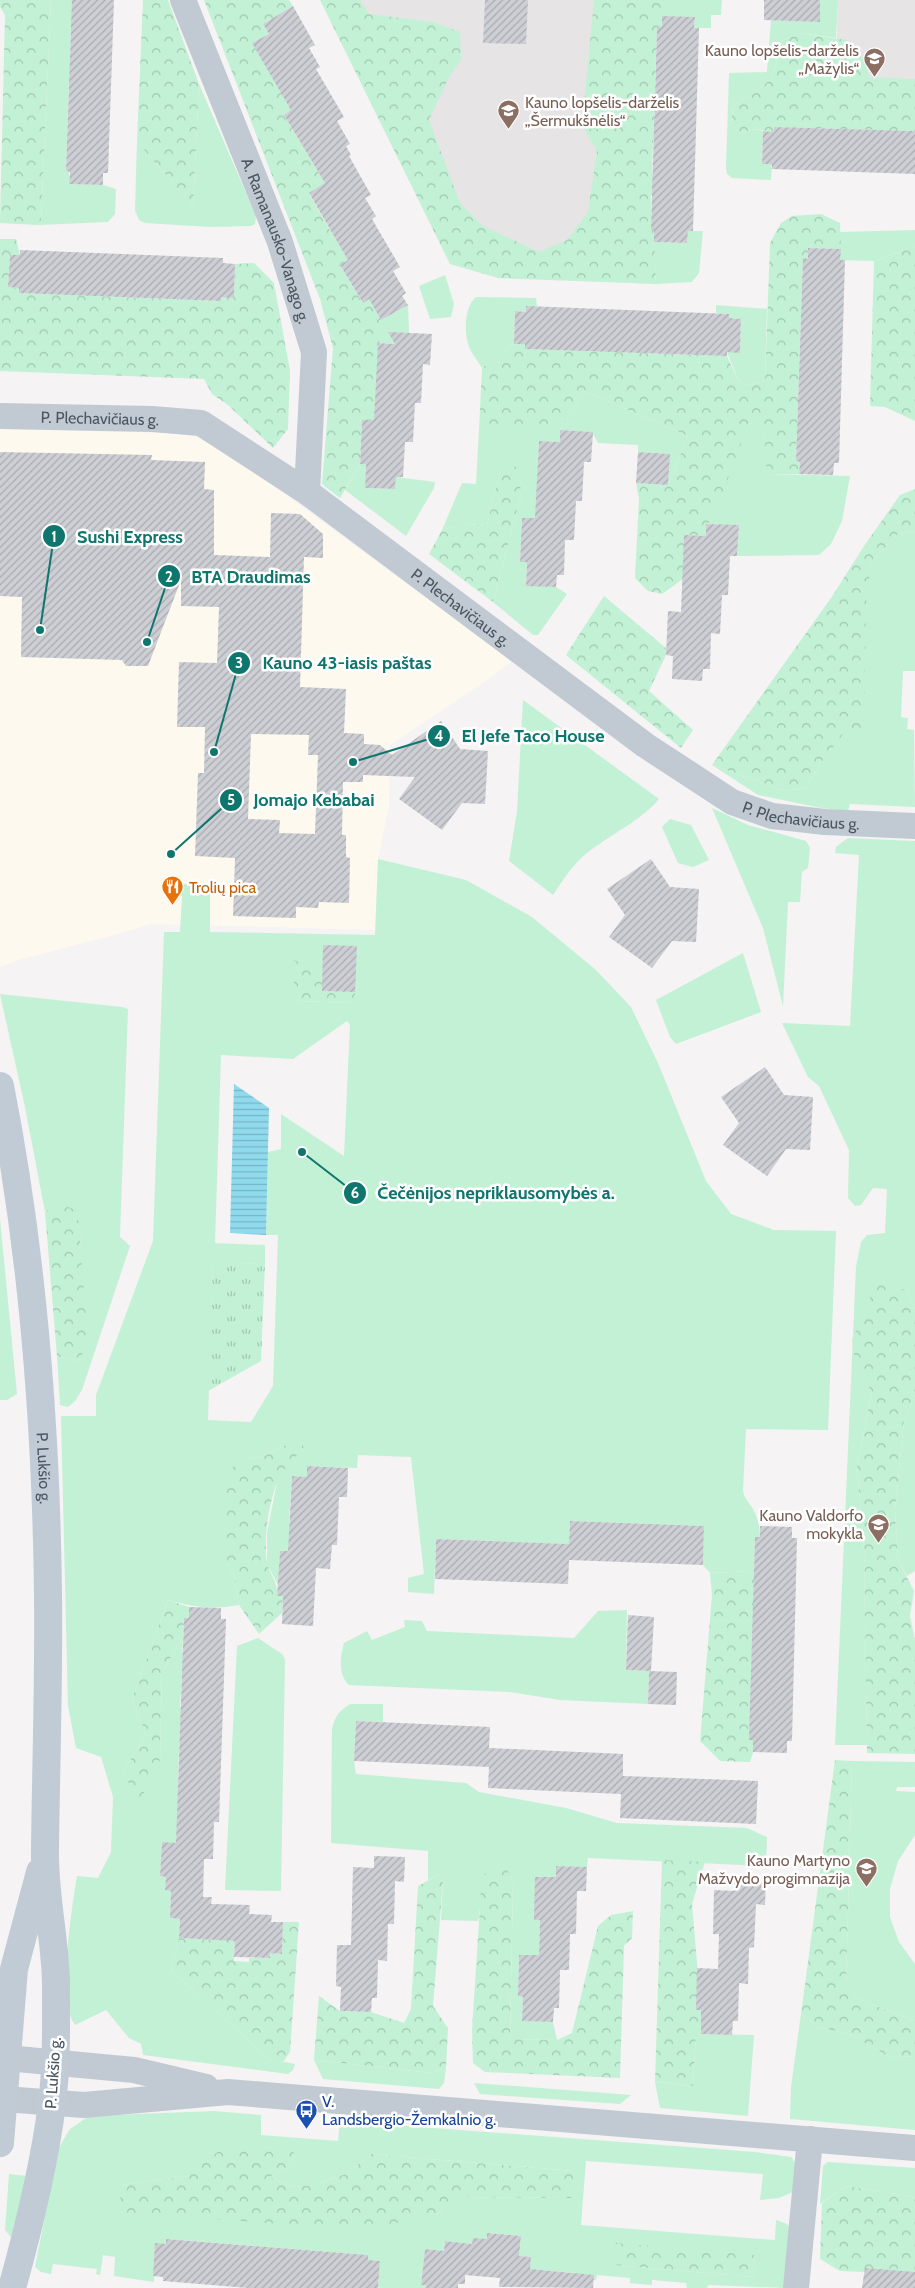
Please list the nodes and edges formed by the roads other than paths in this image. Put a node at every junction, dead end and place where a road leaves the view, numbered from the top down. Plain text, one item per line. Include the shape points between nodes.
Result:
1 (183, 0) edge
2 (0, 416) edge
3 (307, 492) junction
4 (915, 826) edge
5 (0, 1086) edge
6 (45, 1854) junction
7 (7, 2058) junction
8 (55, 2062) junction
9 (228, 2092) junction
10 (4, 2099) junction
11 (52, 2103) junction
12 (810, 2139) junction
13 (0, 2143) edge
14 (915, 2148) edge
15 (12, 2288) edge
16 (796, 2288) edge

1 - 3 street, A. Ramanausko-Vanago g. via 280,242 314,352
2 - 3 street, P. Plechavičiaus g. via 201,423
3 - 4 street, P. Plechavičiaus g. via 645,745 732,802 772,816
5 - 6 main road, P. Lukšio g. via 20,1201 33,1312 44,1459 48,1594
6 - 7 main road, P. Lukšio g. via 14,1969
6 - 8 main road, P. Lukšio g. via 56,1978
7 - 8 street
7 - 10 main road, P. Lukšio g.
8 - 9 street via 134,2070
8 - 11 main road, P. Lukšio g.
9 - 11 street via 84,2105
9 - 12 street
10 - 11 street
10 - 13 main road, P. Lukšio g.
11 - 15 main road, P. Lukšio g. via 36,2200
12 - 14 street
12 - 16 street

